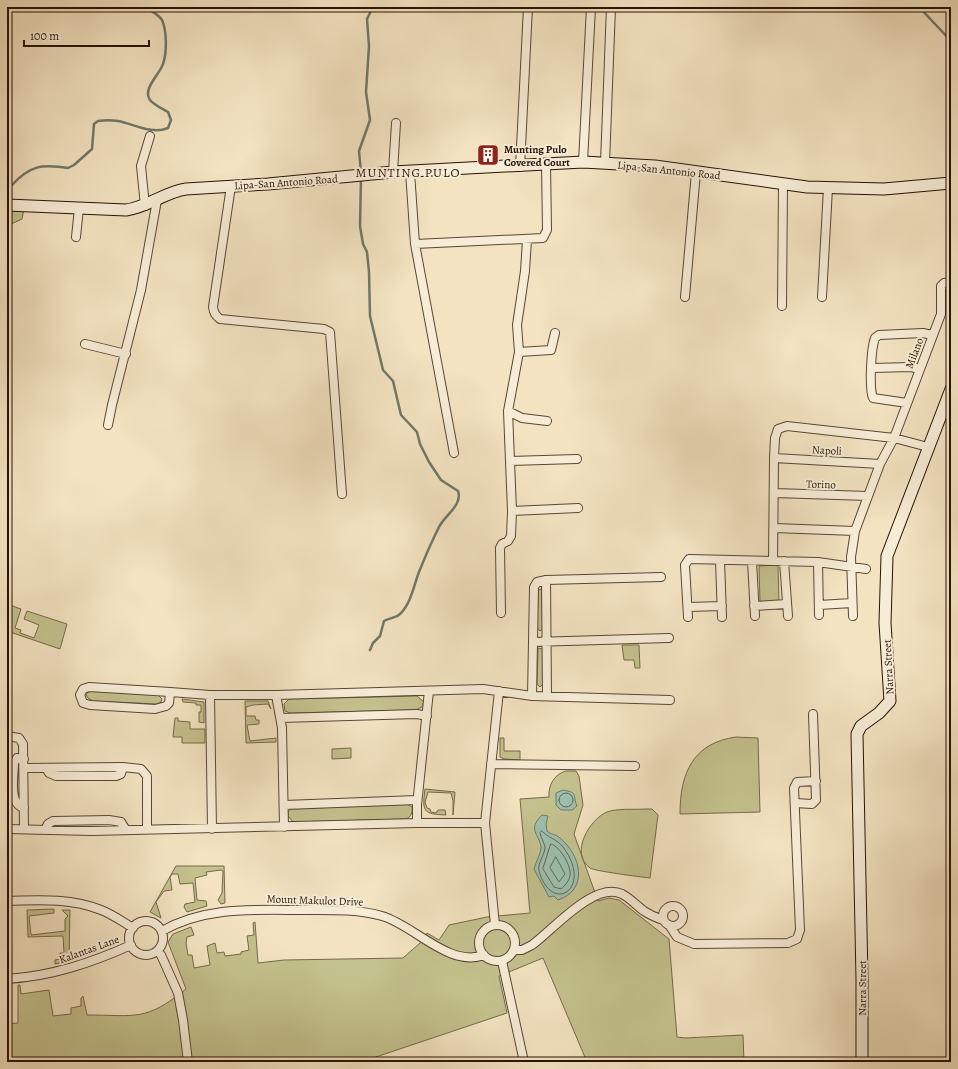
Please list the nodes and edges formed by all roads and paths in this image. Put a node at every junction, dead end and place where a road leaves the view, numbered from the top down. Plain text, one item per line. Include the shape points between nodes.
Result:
1 (528, 7) edge
2 (591, 7) edge
3 (611, 7) edge
4 (396, 123) dead end
5 (150, 136) dead end
6 (583, 162) junction
7 (605, 163) junction
8 (546, 164) junction
9 (520, 167) junction
10 (393, 172) junction
11 (410, 172) junction
12 (696, 172) junction
13 (951, 183) edge
14 (783, 184) junction
15 (231, 186) junction
16 (828, 188) junction
17 (157, 200) junction
18 (12, 204) edge
19 (145, 206) junction
20 (79, 208) junction
21 (76, 237) dead end
22 (527, 240) junction
23 (415, 244) junction
24 (951, 282) edge
25 (685, 297) dead end
26 (822, 297) dead end
27 (782, 306) dead end
28 (555, 333) dead end
29 (932, 335) junction
30 (85, 344) dead end
31 (519, 352) junction
32 (126, 354) junction
33 (872, 368) junction
34 (920, 369) junction
35 (951, 391) edge
36 (907, 402) junction
37 (508, 411) junction
38 (547, 421) dead end
39 (108, 425) dead end
40 (894, 438) junction
41 (928, 447) junction
42 (454, 453) dead end
43 (774, 458) junction
44 (577, 460) dead end
45 (510, 461) junction
46 (880, 464) junction
47 (774, 493) junction
48 (342, 494) dead end
49 (868, 496) junction
50 (578, 508) dead end
51 (512, 511) junction
52 (774, 528) junction
53 (855, 531) junction
54 (720, 560) junction
55 (752, 561) junction
56 (773, 561) junction
57 (784, 561) junction
58 (818, 562) junction
59 (851, 568) junction
60 (866, 569) dead end
61 (661, 577) dead end
62 (546, 580) junction
63 (852, 603) junction
64 (787, 604) junction
65 (819, 605) junction
66 (722, 606) junction
67 (754, 606) junction
68 (688, 608) junction
69 (501, 613) dead end
70 (819, 615) dead end
71 (755, 616) dead end
72 (788, 616) dead end
73 (853, 616) dead end
74 (688, 617) dead end
75 (722, 617) dead end
76 (669, 638) dead end
77 (533, 642) junction
78 (547, 642) junction
79 (429, 691) junction
80 (499, 691) junction
81 (170, 692) junction
82 (210, 695) junction
83 (276, 695) junction
84 (532, 696) junction
85 (547, 696) junction
86 (670, 700) dead end
87 (813, 714) dead end
88 (427, 716) junction
89 (281, 718) junction
90 (7, 736) edge
91 (24, 759) junction
92 (491, 764) junction
93 (635, 766) dead end
94 (24, 768) junction
95 (816, 781) junction
96 (417, 800) junction
97 (795, 803) junction
98 (284, 805) junction
99 (24, 808) junction
100 (417, 823) junction
101 (485, 823) junction
102 (284, 827) junction
103 (7, 829) edge
104 (24, 829) junction
105 (147, 829) junction
106 (212, 829) junction
107 (7, 901) edge
108 (495, 925) junction
109 (133, 928) junction
110 (162, 931) junction
111 (131, 945) junction
112 (514, 950) junction
113 (157, 951) junction
114 (484, 955) junction
115 (502, 961) junction
116 (7, 979) edge
117 (188, 1062) edge
118 (524, 1062) edge
119 (862, 1062) edge

1 - 9 street
2 - 6 street
3 - 7 street
4 - 10 street
5 - 19 street via 141,166
6 - 7 main road, Lipa-San Antonio Road
6 - 8 main road, Lipa-San Antonio Road
7 - 12 main road, Lipa-San Antonio Road
8 - 9 main road, Lipa-San Antonio Road
8 - 22 street via 547,230 543,238
9 - 11 main road, Lipa-San Antonio Road
10 - 11 main road, Lipa-San Antonio Road
10 - 15 main road, Lipa-San Antonio Road
11 - 23 street
12 - 14 main road, Lipa-San Antonio Road
12 - 25 street
13 - 16 main road, Lipa-San Antonio Road via 884,189
14 - 16 main road, Lipa-San Antonio Road
14 - 27 street
15 - 17 main road, Lipa-San Antonio Road via 180,190
15 - 48 street via 214,312 220,319 324,329 330,332
16 - 26 street
17 - 19 main road, Lipa-San Antonio Road
17 - 32 street via 147,261
18 - 20 main road, Lipa-San Antonio Road
19 - 20 main road, Lipa-San Antonio Road via 117,210
20 - 21 street
22 - 23 street
22 - 31 street via 517,325
23 - 42 street
24 - 29 street, Milano via 941,286 941,311
28 - 31 street via 551,350
29 - 33 street via 879,335 873,342
29 - 34 street, Milano
30 - 32 street
31 - 37 street
32 - 39 street
33 - 34 street
33 - 36 street via 873,398
34 - 36 street, Milano
35 - 41 main road, Narra Street
36 - 40 street, Milano
37 - 38 street via 522,418
37 - 45 street
40 - 41 street
40 - 43 street via 781,427 776,433
40 - 46 street, Milano
41 - 119 main road, Narra Street via 887,556 885,623 890,701 861,726 857,734
43 - 46 street, Napoli
43 - 47 street
44 - 45 street
45 - 51 street
46 - 49 street, Milano
47 - 49 street, Torino
47 - 52 street
49 - 53 street, Milano
50 - 51 street
51 - 69 street via 511,536 500,548
52 - 53 street
52 - 56 street
53 - 59 street, Milano
54 - 55 street
54 - 66 street
54 - 68 street via 687,561 685,565
55 - 56 street
55 - 67 street
56 - 57 street
57 - 58 street
57 - 64 street
58 - 59 street
58 - 65 street
59 - 60 street
59 - 63 street, Milano
61 - 62 street
62 - 77 street via 537,582 534,587
62 - 78 street
63 - 65 street
63 - 73 street, Milano
64 - 67 street
64 - 72 street
65 - 70 street
66 - 68 street
66 - 75 street
67 - 71 street
68 - 74 street
76 - 78 street
77 - 78 street
77 - 84 street
78 - 85 street
79 - 80 street
79 - 83 street
79 - 88 street
80 - 84 street
80 - 92 street
81 - 81 street via 89,686 83,689 80,696 83,703 90,705 155,709 169,703
81 - 82 street
82 - 83 street
82 - 106 street
83 - 89 street
84 - 85 street
85 - 86 street
87 - 95 street
88 - 89 street via 417,714
88 - 96 street
89 - 98 street
90 - 91 street via 19,738 22,742
91 - 94 street
91 - 99 street via 17,758 14,763 14,799
92 - 93 street
92 - 101 street
94 - 99 street
94 - 105 street via 46,768 49,773 56,776 116,776 121,774 124,767 138,768 146,773
95 - 97 street via 797,782 794,788
95 - 97 street via 815,803
96 - 98 street
96 - 100 street
97 - 112 street via 800,930 797,939 788,943 694,944 677,937 666,923 624,894 610,892 585,900 532,945 522,950
98 - 102 street
99 - 104 street
100 - 101 street
100 - 102 street
101 - 108 street
102 - 106 street
103 - 104 street
104 - 105 street
105 - 106 street
107 - 109 street via 54,900 90,906 107,912
108 - 112 street via 512,931 516,943
108 - 114 street via 489,927 481,936 480,948
109 - 110 street via 139,923 149,922
109 - 111 street via 130,936
110 - 113 street via 163,940
110 - 114 street, Mount Makulot Drive via 193,918 231,910 344,910 370,913 393,920 450,953 474,958
111 - 113 street via 135,951 145,955
111 - 116 street, Kalantas Lane via 66,970
112 - 115 street
113 - 117 street via 178,993
114 - 115 street, Mount Makulot Drive via 491,960
115 - 118 street

